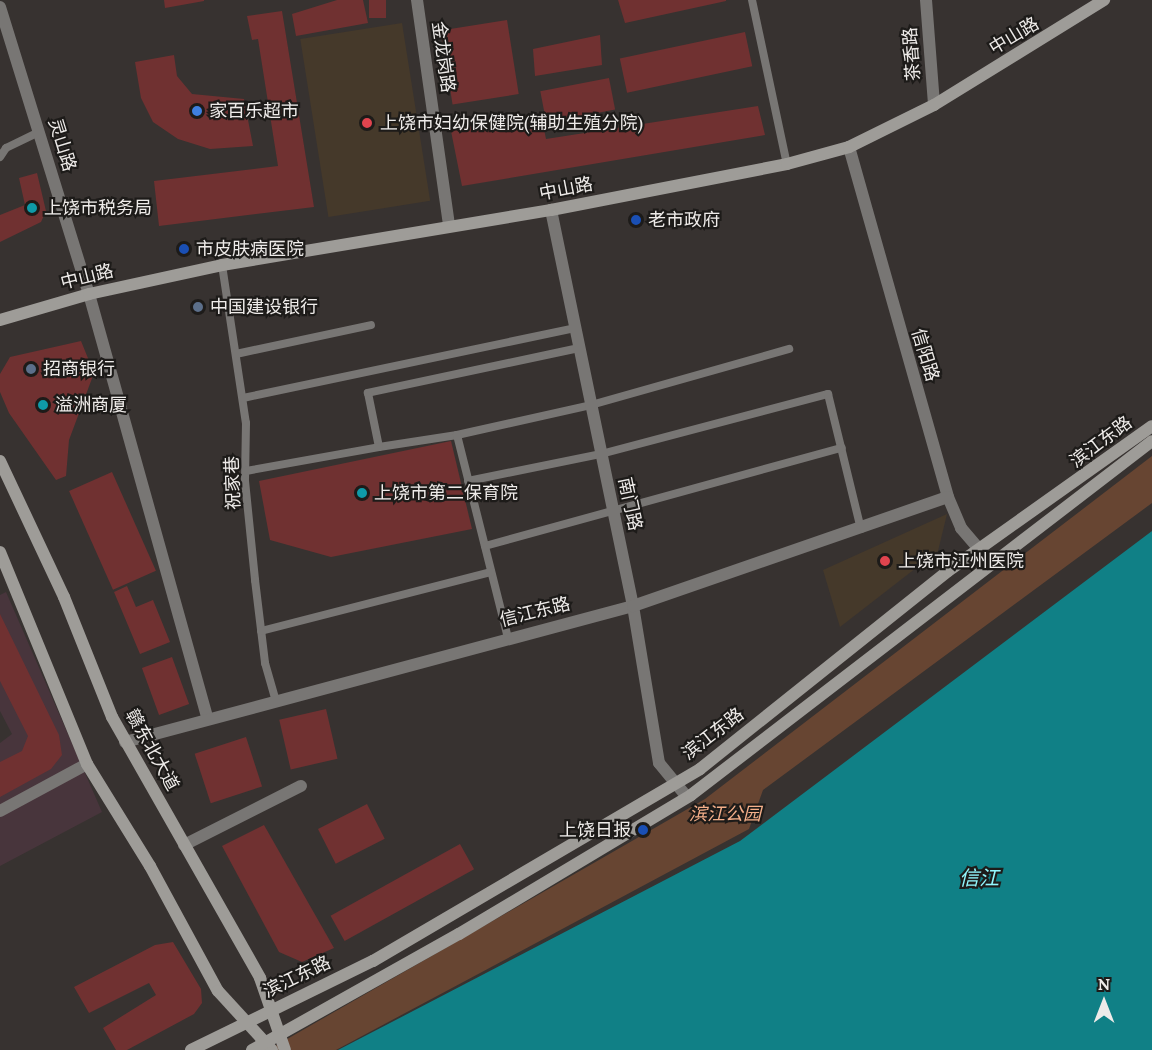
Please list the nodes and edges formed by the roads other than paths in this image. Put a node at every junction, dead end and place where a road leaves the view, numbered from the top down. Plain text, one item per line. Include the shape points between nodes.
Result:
1 (417, 0) edge
2 (752, 0) edge
3 (926, 0) edge
4 (1104, 0) edge
5 (0, 7) edge
6 (934, 105) junction
7 (39, 132) junction
8 (849, 147) junction
9 (0, 157) edge
10 (787, 164) junction
11 (551, 210) junction
12 (449, 226) junction
13 (222, 265) junction
14 (89, 294) junction
15 (0, 320) edge
16 (371, 325) dead end
17 (574, 328) junction
18 (579, 348) junction
19 (789, 349) dead end
20 (236, 354) junction
21 (243, 398) junction
22 (591, 405) junction
23 (1152, 426) edge
24 (457, 435) junction
25 (1152, 441) edge
26 (379, 447) junction
27 (842, 447) junction
28 (601, 454) junction
29 (0, 461) edge
30 (246, 471) junction
31 (468, 482) junction
32 (948, 496) junction
33 (613, 509) junction
34 (861, 529) junction
35 (485, 546) junction
36 (980, 550) junction
37 (2, 561) edge
38 (990, 562) junction
39 (491, 572) junction
40 (633, 606) junction
41 (261, 631) junction
42 (508, 638) junction
43 (275, 699) junction
44 (208, 719) junction
45 (125, 741) junction
46 (87, 764) junction
47 (673, 784) junction
48 (301, 786) dead end
49 (687, 797) junction
50 (0, 811) edge
51 (184, 845) junction
52 (266, 1013) junction
53 (246, 1023) junction
54 (272, 1041) edge
55 (191, 1050) edge
56 (252, 1050) edge
57 (285, 1050) edge

1 - 12 street, 金龙岗路
2 - 10 lane
3 - 6 street, 茶香路
4 - 6 main road, 中山路
5 - 7 street, 灵山路
6 - 8 main road, 中山路
7 - 9 lane via 6,148
7 - 14 street, 灵山路
8 - 10 main road, 中山路
8 - 32 street, 信阳路
10 - 11 main road, 中山路
11 - 12 main road, 中山路
11 - 17 street, 南门路
12 - 13 main road, 中山路
13 - 14 main road, 中山路
13 - 20 lane, 祝家巷
14 - 15 main road, 中山路
14 - 44 street, 灵山路
16 - 20 lane
17 - 18 street, 南门路
17 - 21 lane
18 - 22 street, 南门路
18 - 26 lane via 368,393
19 - 22 lane
20 - 21 lane, 祝家巷
21 - 30 lane, 祝家巷
22 - 24 lane
22 - 28 street, 南门路
23 - 36 main road, 滨江东路
24 - 26 lane
24 - 31 lane
25 - 38 main road, 滨江东路
26 - 30 lane
27 - 28 lane via 828,394
27 - 33 lane
27 - 34 lane
28 - 31 lane
28 - 33 street, 南门路
29 - 45 main road, 赣东北大道
30 - 41 lane, 祝家巷
31 - 35 lane via 470,502
32 - 34 street, 信江东路
32 - 36 street, 信阳路 via 961,528
33 - 35 lane
33 - 40 street, 南门路
34 - 40 street, 信江东路
35 - 39 lane
36 - 38 street, 信阳路
36 - 47 main road, 滨江东路 via 700,769
37 - 46 main road
38 - 49 main road, 滨江东路
39 - 41 lane
39 - 42 lane
40 - 42 street, 信江东路
40 - 47 street, 南门路 via 659,763
41 - 43 lane, 祝家巷
42 - 43 street, 信江东路
43 - 44 street, 信江东路
44 - 45 street, 信江东路
45 - 51 main road, 赣东北大道
46 - 50 street
46 - 53 main road via 150,866 218,991
47 - 49 street, 南门路
47 - 52 main road, 滨江东路 via 373,961
48 - 51 street
49 - 54 main road, 滨江东路
51 - 52 main road, 赣东北大道 via 260,978
52 - 53 main road, 滨江东路
52 - 54 main road, 赣东北大道
53 - 54 main road
53 - 55 main road, 滨江东路
54 - 56 main road, 滨江东路
54 - 57 main road, 赣东北大道

